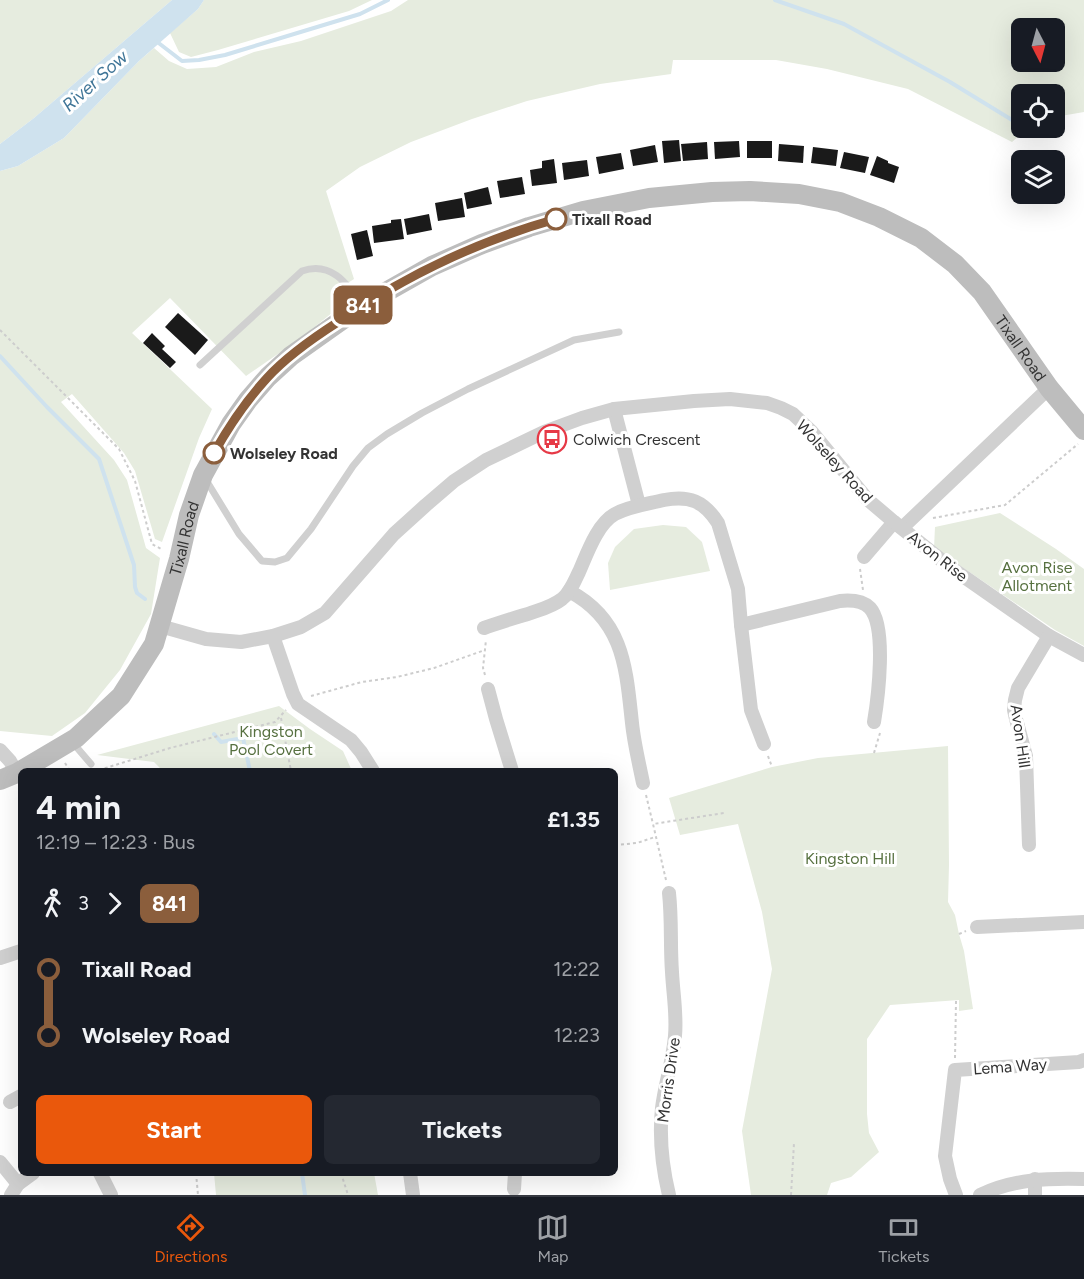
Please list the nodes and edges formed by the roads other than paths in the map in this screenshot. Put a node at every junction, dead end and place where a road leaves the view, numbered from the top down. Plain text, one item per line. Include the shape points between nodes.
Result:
1 (363, 305) junction
2 (619, 333) dead end
3 (200, 365) dead end
4 (1049, 388) junction
5 (614, 410) junction
6 (1084, 430) edge
7 (203, 475) junction
8 (639, 505) junction
9 (898, 525) junction
10 (864, 556) road end
11 (569, 591) junction
12 (741, 625) junction
13 (160, 626) junction
14 (484, 628) road end
15 (273, 636) junction
16 (1049, 636) junction
17 (1084, 655) edge
18 (489, 689) road end
19 (874, 722) dead end
20 (71, 741) junction
21 (764, 744) dead end
22 (0, 750) edge
23 (91, 764) dead end
24 (24, 768) edge
25 (371, 768) edge
26 (511, 768) edge
27 (9, 777) edge
28 (643, 783) road end
29 (1029, 845) dead end
30 (669, 893) road end
31 (1084, 922) edge
32 (977, 927) dead end
33 (18, 952) edge
34 (0, 958) edge
35 (1084, 1060) edge
36 (0, 1162) edge
37 (30, 1176) edge
38 (102, 1176) edge
39 (410, 1176) edge
40 (515, 1176) edge
41 (1035, 1179) junction
42 (1084, 1179) edge
43 (514, 1189) dead end
44 (14, 1190) edge
45 (111, 1195) edge
46 (413, 1195) edge
47 (669, 1195) edge
48 (956, 1195) edge
49 (980, 1195) edge
50 (1035, 1195) edge

1 - 3 lane via 347,283 322,269 310,268 302,271
1 - 4 street, Tixall Road via 432,266 482,244 583,211 649,198 712,192 799,194 840,202 879,217 921,238 955,264 982,292
1 - 7 street, Tixall Road via 268,377 231,424
2 - 7 lane via 574,340 468,389 387,435 368,448 353,466 287,558 262,561 239,534
4 - 6 street, Tixall Road
4 - 9 street, Avon Rise via 912,517
5 - 8 street
5 - 9 street, Wolseley Road via 730,399 781,408 802,422 867,499
5 - 15 street, Wolseley Road via 544,432 486,460 447,487 394,534 325,613 301,627
7 - 13 street, Tixall Road
8 - 11 street via 614,515 602,526
8 - 12 street via 687,498 698,501 712,513 738,589
9 - 10 street
9 - 16 street, Avon Rise via 950,567
11 - 14 street via 553,605
11 - 28 street via 595,608 623,657
12 - 19 street via 840,601 866,605 878,631 879,686
12 - 21 street via 751,711
13 - 15 street, Wolseley Road via 225,641
13 - 20 street, Tixall Road via 154,644 121,696
15 - 25 street via 296,700 351,740
16 - 17 street, Avon Rise
16 - 29 street, Avon Hill via 1018,688 1014,710 1026,756
18 - 26 street
20 - 23 lane
20 - 24 street, Tixall Road
22 - 27 street via 10,761
30 - 47 street, Morris Drive via 675,1034 662,1107 660,1144
31 - 32 street
33 - 34 street
35 - 48 street, Lema Way via 955,1070 945,1156
36 - 44 street
37 - 44 street
38 - 45 street
39 - 46 street
40 - 43 street
41 - 42 street
41 - 49 street
41 - 50 street

